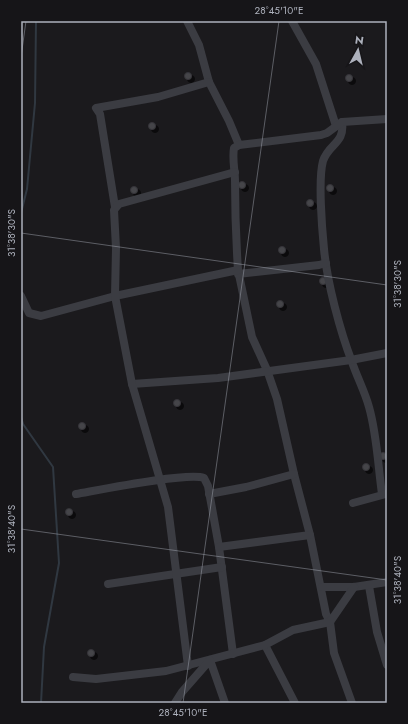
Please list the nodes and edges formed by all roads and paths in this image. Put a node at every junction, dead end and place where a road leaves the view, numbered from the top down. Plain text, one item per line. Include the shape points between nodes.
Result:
1 (187, 21) edge
2 (292, 21) edge
3 (209, 82) junction
4 (387, 119) edge
5 (339, 124) junction
6 (238, 145) junction
7 (235, 172) junction
8 (115, 207) junction
9 (326, 262) junction
10 (238, 272) junction
11 (21, 296) edge
12 (115, 296) junction
13 (387, 353) edge
14 (351, 360) junction
15 (267, 370) junction
16 (132, 384) junction
17 (294, 474) junction
18 (159, 480) junction
19 (76, 494) dead end
20 (209, 494) junction
21 (384, 494) edge
22 (352, 503) dead end
23 (310, 535) junction
24 (219, 547) junction
25 (222, 566) junction
26 (176, 573) junction
27 (387, 582) edge
28 (108, 584) dead end
29 (369, 586) junction
30 (322, 587) junction
31 (354, 587) junction
32 (330, 622) junction
33 (265, 645) junction
34 (233, 654) junction
35 (210, 660) junction
36 (188, 666) junction
37 (387, 666) edge
38 (73, 677) dead end
39 (175, 703) edge
40 (225, 703) edge
41 (295, 703) edge
42 (352, 703) edge

1 - 3 street via 199,45
2 - 5 street via 316,64
3 - 6 street
3 - 8 street via 158,97 96,108 100,114
4 - 5 street
5 - 6 street via 321,135
5 - 9 street via 343,131 341,136 323,162 322,203
6 - 7 street via 234,148 233,155
7 - 8 street
7 - 10 street
8 - 12 street
9 - 10 street via 319,265
9 - 14 street
10 - 12 street
10 - 15 street via 252,337
11 - 12 street via 30,313 41,316
12 - 16 street
13 - 14 street
14 - 15 street
14 - 21 street via 369,407
15 - 16 street via 193,381
15 - 17 street via 277,399
16 - 18 street
17 - 20 street
17 - 23 street
18 - 19 street
18 - 20 street via 201,477 206,480
18 - 26 street via 168,507
20 - 24 street
21 - 22 street
23 - 24 street
23 - 30 street
24 - 25 street
25 - 26 street
25 - 34 street
26 - 28 street
26 - 36 street
27 - 29 street
29 - 31 street
29 - 37 street via 377,632
30 - 31 street
30 - 32 street via 326,614
31 - 32 street
32 - 33 street via 297,628
32 - 42 street via 334,653
33 - 34 street
33 - 41 street
34 - 35 street
35 - 36 street
35 - 39 street
35 - 40 street
36 - 38 street via 96,679

